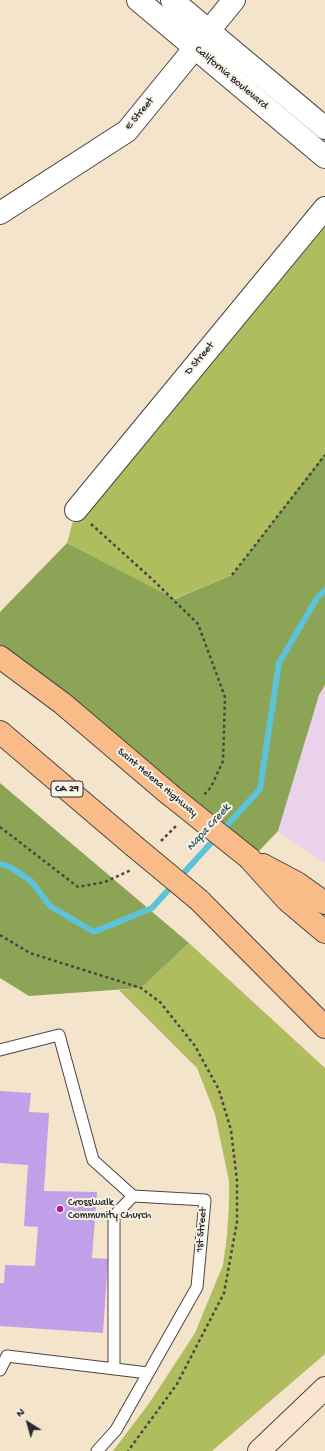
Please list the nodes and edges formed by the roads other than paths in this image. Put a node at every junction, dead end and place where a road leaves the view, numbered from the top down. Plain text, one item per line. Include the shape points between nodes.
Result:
1 (138, 0) edge
2 (172, 0) edge
3 (234, 0) edge
4 (208, 30) junction
5 (194, 47) junction
6 (325, 128) edge
7 (325, 157) edge
8 (325, 208) edge
9 (0, 212) edge
10 (76, 510) road end
11 (0, 657) edge
12 (0, 732) edge
13 (249, 858) junction
14 (199, 900) junction
15 (325, 903) edge
16 (325, 932) edge
17 (325, 1005) edge
18 (325, 1027) edge
19 (0, 1050) edge
20 (133, 1196) junction
21 (114, 1369) junction
22 (0, 1370) edge
23 (148, 1372) junction
24 (325, 1388) edge
25 (97, 1451) edge
26 (259, 1451) edge

1 - 5 street, California Boulevard
2 - 4 street, California Boulevard
3 - 4 street, E Street
4 - 5 street, E Street
4 - 6 street, California Boulevard
5 - 7 street, California Boulevard
5 - 9 street, E Street via 127,131
8 - 10 street, D Street
11 - 13 highway, Saint Helena Highway, bridge via 62,703
12 - 14 highway, CA 29, bridge via 134,856
13 - 15 highway via 297,883
13 - 16 highway, Saint Helena Highway via 287,900
14 - 17 highway, CA 29
14 - 18 highway
19 - 20 lane via 59,1035 93,1160
20 - 21 lane via 114,1216
20 - 23 lane, 1st Street via 205,1200 197,1287
21 - 22 lane via 7,1356
21 - 23 lane
23 - 25 lane, 1st Street via 116,1430
24 - 26 main road

